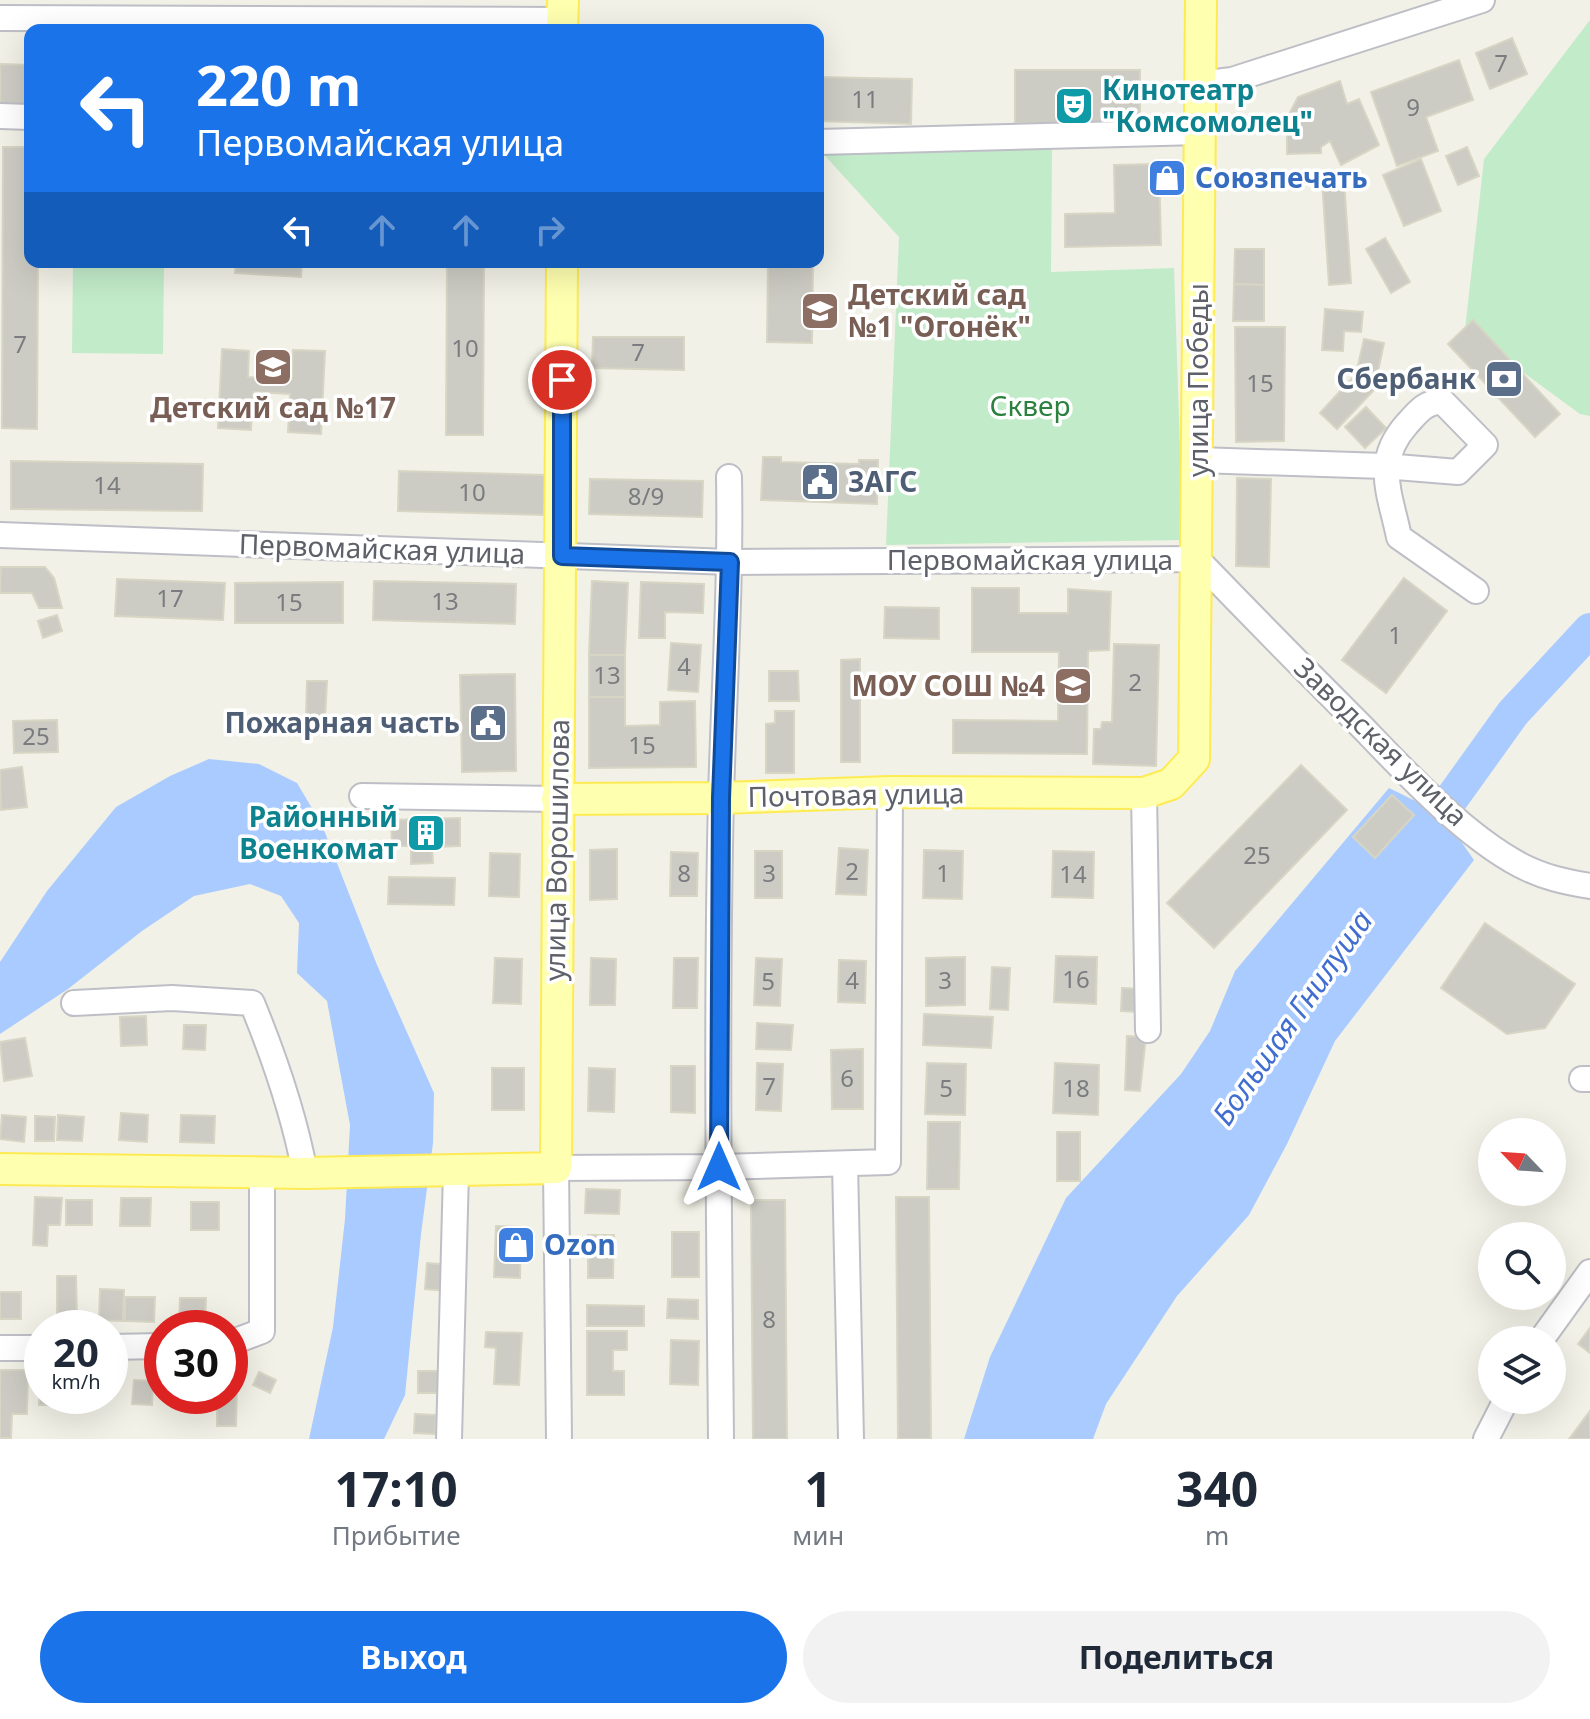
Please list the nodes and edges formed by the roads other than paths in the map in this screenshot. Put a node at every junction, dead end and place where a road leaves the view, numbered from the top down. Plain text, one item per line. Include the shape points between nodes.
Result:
1 (1201, 0) edge
2 (1482, 0) edge
3 (562, 17) edge
4 (0, 18) edge
5 (1200, 84) junction
6 (0, 116) edge
7 (24, 117) edge
8 (1200, 132) junction
9 (824, 142) edge
10 (562, 268) edge
11 (1198, 460) junction
12 (729, 477) dead end
13 (0, 535) edge
14 (562, 556) junction
15 (1197, 559) junction
16 (730, 562) junction
17 (1476, 591) dead end
18 (1194, 759) joint
19 (890, 792) junction
20 (1144, 793) junction
21 (362, 796) dead end
22 (721, 798) junction
23 (557, 799) junction
24 (1590, 886) edge
25 (74, 1003) dead end
26 (1148, 1030) dead end
27 (845, 1164) junction
28 (719, 1167) junction
29 (556, 1168) junction
30 (0, 1169) edge
31 (262, 1171) junction
32 (446, 1171) junction
33 (305, 1173) junction
34 (1590, 1272) edge
35 (1551, 1326) edge
36 (248, 1336) edge
37 (0, 1348) edge
38 (24, 1348) edge
39 (1499, 1414) edge
40 (449, 1439) edge
41 (559, 1439) edge
42 (721, 1439) edge
43 (851, 1439) edge
44 (1486, 1439) edge

1 - 5 main road, улица Победы
2 - 5 street via 1232,80
3 - 4 street
5 - 8 main road, улица Победы
6 - 7 street
8 - 9 street
8 - 11 main road, улица Победы
10 - 14 main road, улица Ворошилова
11 - 15 main road, улица Победы
11 - 17 street via 1384,466 1399,537
12 - 16 street
13 - 14 street, Первомайская улица
14 - 16 street, Первомайская улица
14 - 23 main road, улица Ворошилова
15 - 16 street, Первомайская улица
15 - 18 main road, улица Победы
15 - 24 street, Заводская улица via 1409,776 1493,848 1553,880
16 - 22 street
18 - 20 main road, Почтовая улица via 1171,784
19 - 20 main road, Почтовая улица
19 - 22 main road, Почтовая улица
19 - 27 street via 888,1162
20 - 26 street
21 - 23 street, Почтовая улица
22 - 23 main road, Почтовая улица
22 - 28 street
23 - 29 main road, улица Ворошилова
25 - 33 street via 172,998 252,1003 296,1127
27 - 28 street
27 - 43 street
28 - 29 street
28 - 42 street
29 - 32 main road
29 - 41 street, улица Ворошилова
30 - 31 main road
31 - 33 main road
31 - 36 street via 262,1331
32 - 33 main road
32 - 40 street
34 - 35 street
37 - 38 street
39 - 44 street

